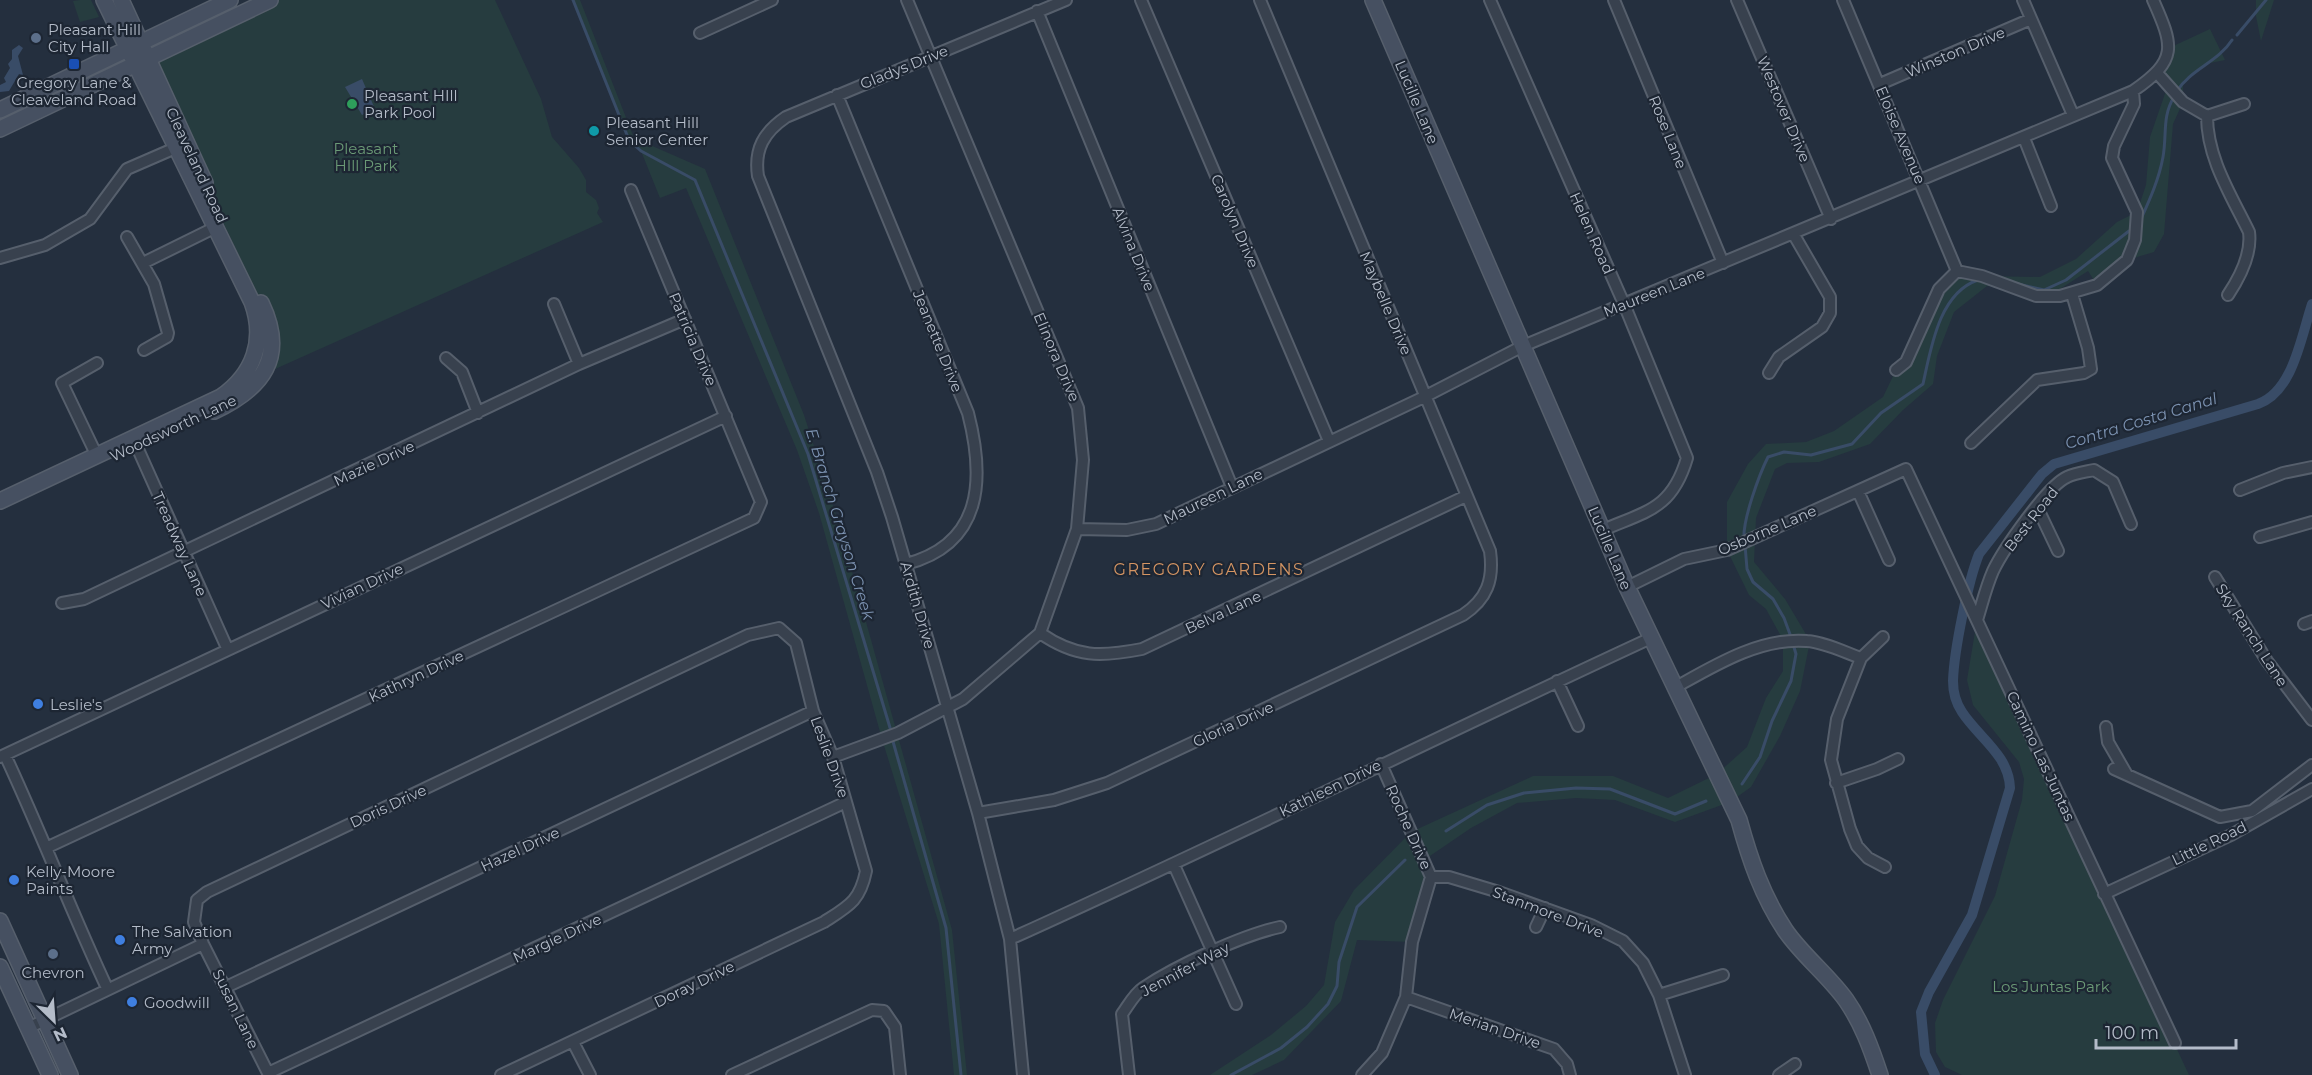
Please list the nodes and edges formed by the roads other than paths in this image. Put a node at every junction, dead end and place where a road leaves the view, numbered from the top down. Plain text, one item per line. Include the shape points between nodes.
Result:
1 (104, 0) edge
2 (121, 0) edge
3 (230, 0) edge
4 (270, 0) edge
5 (772, 0) edge
6 (908, 0) edge
7 (1066, 0) edge
8 (1141, 0) edge
9 (1260, 0) edge
10 (1373, 0) edge
11 (1490, 0) edge
12 (1614, 0) edge
13 (1737, 0) edge
14 (1843, 0) edge
15 (2023, 0) edge
16 (2154, 0) edge
17 (1037, 11) junction
18 (2031, 19) junction
19 (700, 33) dead end
20 (134, 46) junction
21 (932, 57) junction
22 (141, 62) junction
23 (2157, 73) junction
24 (1880, 84) junction
25 (2133, 91) junction
26 (837, 95) junction
27 (2244, 104) dead end
28 (0, 110) edge
29 (2073, 115) junction
30 (2207, 116) junction
31 (0, 129) edge
32 (2024, 138) junction
33 (182, 145) junction
34 (757, 152) joint
35 (1920, 180) junction
36 (631, 190) dead end
37 (2051, 206) dead end
38 (1831, 219) junction
39 (216, 227) junction
40 (1794, 235) junction
41 (127, 237) dead end
42 (0, 258) edge
43 (1723, 263) junction
44 (143, 264) junction
45 (1957, 271) junction
46 (2072, 294) junction
47 (2228, 295) dead end
48 (554, 304) dead end
49 (1624, 304) junction
50 (685, 319) junction
51 (264, 328) junction
52 (1523, 346) junction
53 (144, 350) dead end
54 (446, 358) dead end
55 (97, 363) dead end
56 (579, 364) junction
57 (250, 367) junction
58 (1896, 370) dead end
59 (1769, 373) dead end
60 (264, 374) junction
61 (1424, 397) junction
62 (478, 413) junction
63 (726, 416) junction
64 (1329, 441) junction
65 (135, 443) junction
66 (1971, 443) dead end
67 (96, 454) junction
68 (2312, 467) edge
69 (1906, 469) joint
70 (67, 470) junction
71 (755, 487) joint
72 (1232, 487) junction
73 (2240, 490) dead end
74 (1858, 491) junction
75 (1466, 496) junction
76 (0, 501) edge
77 (2037, 507) junction
78 (2312, 522) edge
79 (2131, 524) dead end
80 (1077, 529) junction
81 (1603, 530) junction
82 (2260, 537) dead end
83 (2058, 551) dead end
84 (183, 553) junction
85 (1889, 560) dead end
86 (906, 564) junction
87 (2215, 577) dead end
88 (1627, 587) junction
89 (62, 603) dead end
90 (1476, 606) joint
91 (1975, 616) junction
92 (1041, 633) junction
93 (1883, 637) dead end
94 (1651, 638) junction
95 (796, 643) joint
96 (227, 648) junction
97 (1861, 658) junction
98 (1557, 681) junction
99 (1676, 687) junction
100 (948, 708) junction
101 (813, 711) junction
102 (2312, 720) edge
103 (1578, 726) dead end
104 (2106, 728) dead end
105 (3, 756) edge
106 (833, 757) junction
107 (1898, 759) dead end
108 (1381, 764) junction
109 (2312, 765) edge
110 (2114, 769) dead end
111 (2127, 776) junction
112 (1836, 783) junction
113 (2312, 789) edge
114 (846, 802) junction
115 (978, 813) junction
116 (48, 847) junction
117 (1174, 864) junction
118 (1885, 867) dead end
119 (866, 871) joint
120 (1431, 877) junction
121 (2104, 894) junction
122 (1545, 909) junction
123 (0, 921) edge
124 (1280, 927) dead end
125 (1536, 927) dead end
126 (1010, 939) junction
127 (203, 944) junction
128 (1213, 952) junction
129 (0, 966) edge
130 (1723, 975) dead end
131 (226, 987) junction
132 (107, 988) junction
133 (1659, 995) junction
134 (1406, 997) junction
135 (1236, 1004) dead end
136 (44, 1019) junction
137 (28, 1028) junction
138 (573, 1042) junction
139 (2175, 1043) dead end
140 (1795, 1064) dead end
141 (268, 1074) edge
142 (50, 1075) edge
143 (70, 1075) edge
144 (501, 1075) edge
145 (590, 1075) edge
146 (732, 1075) edge
147 (900, 1075) edge
148 (1023, 1075) edge
149 (1129, 1075) edge
150 (1362, 1075) edge
151 (1570, 1075) edge
152 (1685, 1075) edge
153 (1779, 1075) edge
154 (1880, 1075) edge

1 - 20 street, Cleaveland Road
2 - 20 street, Cleaveland Road
3 - 20 street
4 - 22 street
5 - 19 street
6 - 21 street, Elinora Drive
7 - 17 street, Gladys Drive
8 - 64 street, Carolyn Drive
9 - 61 street, Maybelle Drive
10 - 52 street, Lucille Lane
11 - 49 street, Helen Road
12 - 43 street, Rose Lane
13 - 38 street, Westover Drive
14 - 24 street, Eloise Avenue
15 - 18 street
16 - 23 street via 2168,38 2167,60
17 - 21 street, Gladys Drive
17 - 72 street, Alvina Drive
18 - 24 street, Winston Drive
18 - 29 street
20 - 22 street, Cleaveland Road
20 - 28 street
21 - 26 street, Gladys Drive
21 - 80 street, Elinora Drive via 1078,408 1083,460
22 - 31 street
22 - 33 street, Cleaveland Road
23 - 25 street, Maureen Lane
23 - 30 street via 2183,102
24 - 35 street, Eloise Avenue
25 - 29 street, Maureen Lane
25 - 46 street via 2134,104 2112,158 2137,212 2135,240 2127,260 2114,272 2097,285
26 - 34 street, Gladys Drive via 772,126
26 - 86 street, Jeanette Drive via 968,413 975,439 977,489 968,519 951,542
27 - 30 street
29 - 32 street, Maureen Lane
30 - 47 street via 2211,153 2249,232 2250,243 2239,278
32 - 35 street, Maureen Lane
32 - 37 street
33 - 39 street, Cleaveland Road
33 - 42 street via 127,170 90,219 45,245
33 - 51 street, Cleaveland Road via 264,309
34 - 86 street, Ardith Drive via 758,176 877,472
35 - 38 street, Maureen Lane
35 - 45 street, Eloise Avenue
36 - 50 street, Patricia Drive
38 - 40 street, Maureen Lane
39 - 44 street
39 - 51 street, Cleaveland Road
40 - 43 street, Maureen Lane
40 - 59 street via 1830,297 1830,314 1822,327 1779,357
41 - 44 street
43 - 49 street, Maureen Lane
44 - 53 street via 154,284 168,333
45 - 46 street via 2036,296
45 - 58 street via 1939,289 1906,362
46 - 66 street via 2091,369 2084,374 2037,380
48 - 56 street
49 - 52 street, Maureen Lane
49 - 81 street, Helen Road via 1686,459 1671,496 1652,509
50 - 56 street, Mazie Drive
50 - 63 street, Patricia Drive
51 - 57 street, Woodsworth Lane
51 - 60 street via 270,361
52 - 61 street, Maureen Lane
52 - 81 street, Lucille Lane
54 - 62 street via 462,372
55 - 67 street via 62,382
56 - 62 street, Mazie Drive
57 - 60 street
57 - 65 street, Woodsworth Lane via 221,397
60 - 65 street, Woodsworth Lane via 240,398
61 - 64 street, Maureen Lane
61 - 75 street, Maybelle Drive
62 - 84 street, Mazie Drive
63 - 71 street, Patricia Drive
63 - 96 street, Vivian Drive
64 - 72 street, Maureen Lane
65 - 67 street, Woodsworth Lane
65 - 70 street, Woodsworth Lane via 98,463
65 - 84 street, Treadway Lane
67 - 70 street, Woodsworth Lane
68 - 73 street via 2283,473
69 - 74 street, Osborne Lane
69 - 91 street, Camino Las Juntas
70 - 76 street, Woodsworth Lane
71 - 116 street, Kathryn Drive via 761,502 754,518
72 - 80 street, Maureen Lane via 1144,528
74 - 85 street
74 - 88 street, Osborne Lane via 1727,549 1684,559
75 - 90 street, Maybelle Drive via 1490,551 1492,568 1484,596
75 - 92 street, Belva Lane via 1142,649 1082,654 1059,646
77 - 79 street, Best Road via 2066,477 2094,470 2113,482
77 - 83 street
77 - 91 street, Best Road via 1993,571
78 - 82 street
80 - 92 street, Elinora Drive
81 - 88 street, Lucille Lane
84 - 89 street, Mazie Drive via 84,599
84 - 96 street, Treadway Lane
86 - 100 street, Ardith Drive
87 - 102 street, Sky Ranch Lane via 2267,661
88 - 94 street, Lucille Lane
90 - 115 street, Gloria Drive via 1107,783 1054,800
91 - 121 street, Camino Las Juntas
92 - 100 street
93 - 97 street
94 - 98 street, Kathleen Drive
94 - 99 street, Lucille Lane
95 - 101 street, Leslie Drive
95 - 127 street, Doris Drive via 779,628 748,635 207,892 197,900 193,913
96 - 105 street, Vivian Drive
97 - 99 street via 1810,641 1783,640 1759,646
97 - 112 street via 1837,719 1832,744
98 - 103 street
98 - 108 street, Kathleen Drive
99 - 154 street, Lucille Lane via 1739,820 1764,896 1787,932 1846,999 1867,1037
100 - 106 street via 898,733
100 - 115 street, Ardith Drive
101 - 106 street, Leslie Drive
101 - 131 street, Hazel Drive
104 - 111 street via 2108,742
105 - 116 street
106 - 114 street, Leslie Drive
107 - 112 street
108 - 117 street, Kathleen Drive
108 - 120 street, Roche Drive
109 - 111 street via 2252,811 2220,817
110 - 111 street
112 - 118 street via 1857,846
113 - 121 street, Little Road via 2231,835
114 - 119 street, Leslie Drive
114 - 141 street, Margie Drive
115 - 126 street, Ardith Drive
116 - 132 street via 70,908
117 - 126 street, Kathleen Drive
117 - 128 street
119 - 138 street, Doray Drive via 862,890 854,901 824,922
120 - 122 street, Stanmore Drive via 1449,877
120 - 134 street, Roche Drive via 1412,942
121 - 139 street, Camino Las Juntas
122 - 125 street
122 - 133 street, Stanmore Drive via 1623,941 1643,963
123 - 136 street
124 - 128 street, Jennifer Way
126 - 148 street, Ardith Drive
127 - 131 street, Susan Lane
127 - 132 street
128 - 135 street
128 - 149 street, Jennifer Way via 1141,989 1122,1014
129 - 137 street
130 - 133 street
131 - 141 street, Susan Lane
132 - 136 street
133 - 152 street, Stanmore Drive
134 - 150 street, Roche Drive via 1382,1053
134 - 151 street, Merian Drive via 1554,1049 1567,1064
136 - 137 street
136 - 143 street
137 - 142 street
138 - 144 street, Doray Drive
138 - 145 street
140 - 153 street
146 - 147 street via 872,1010 884,1011 895,1027

